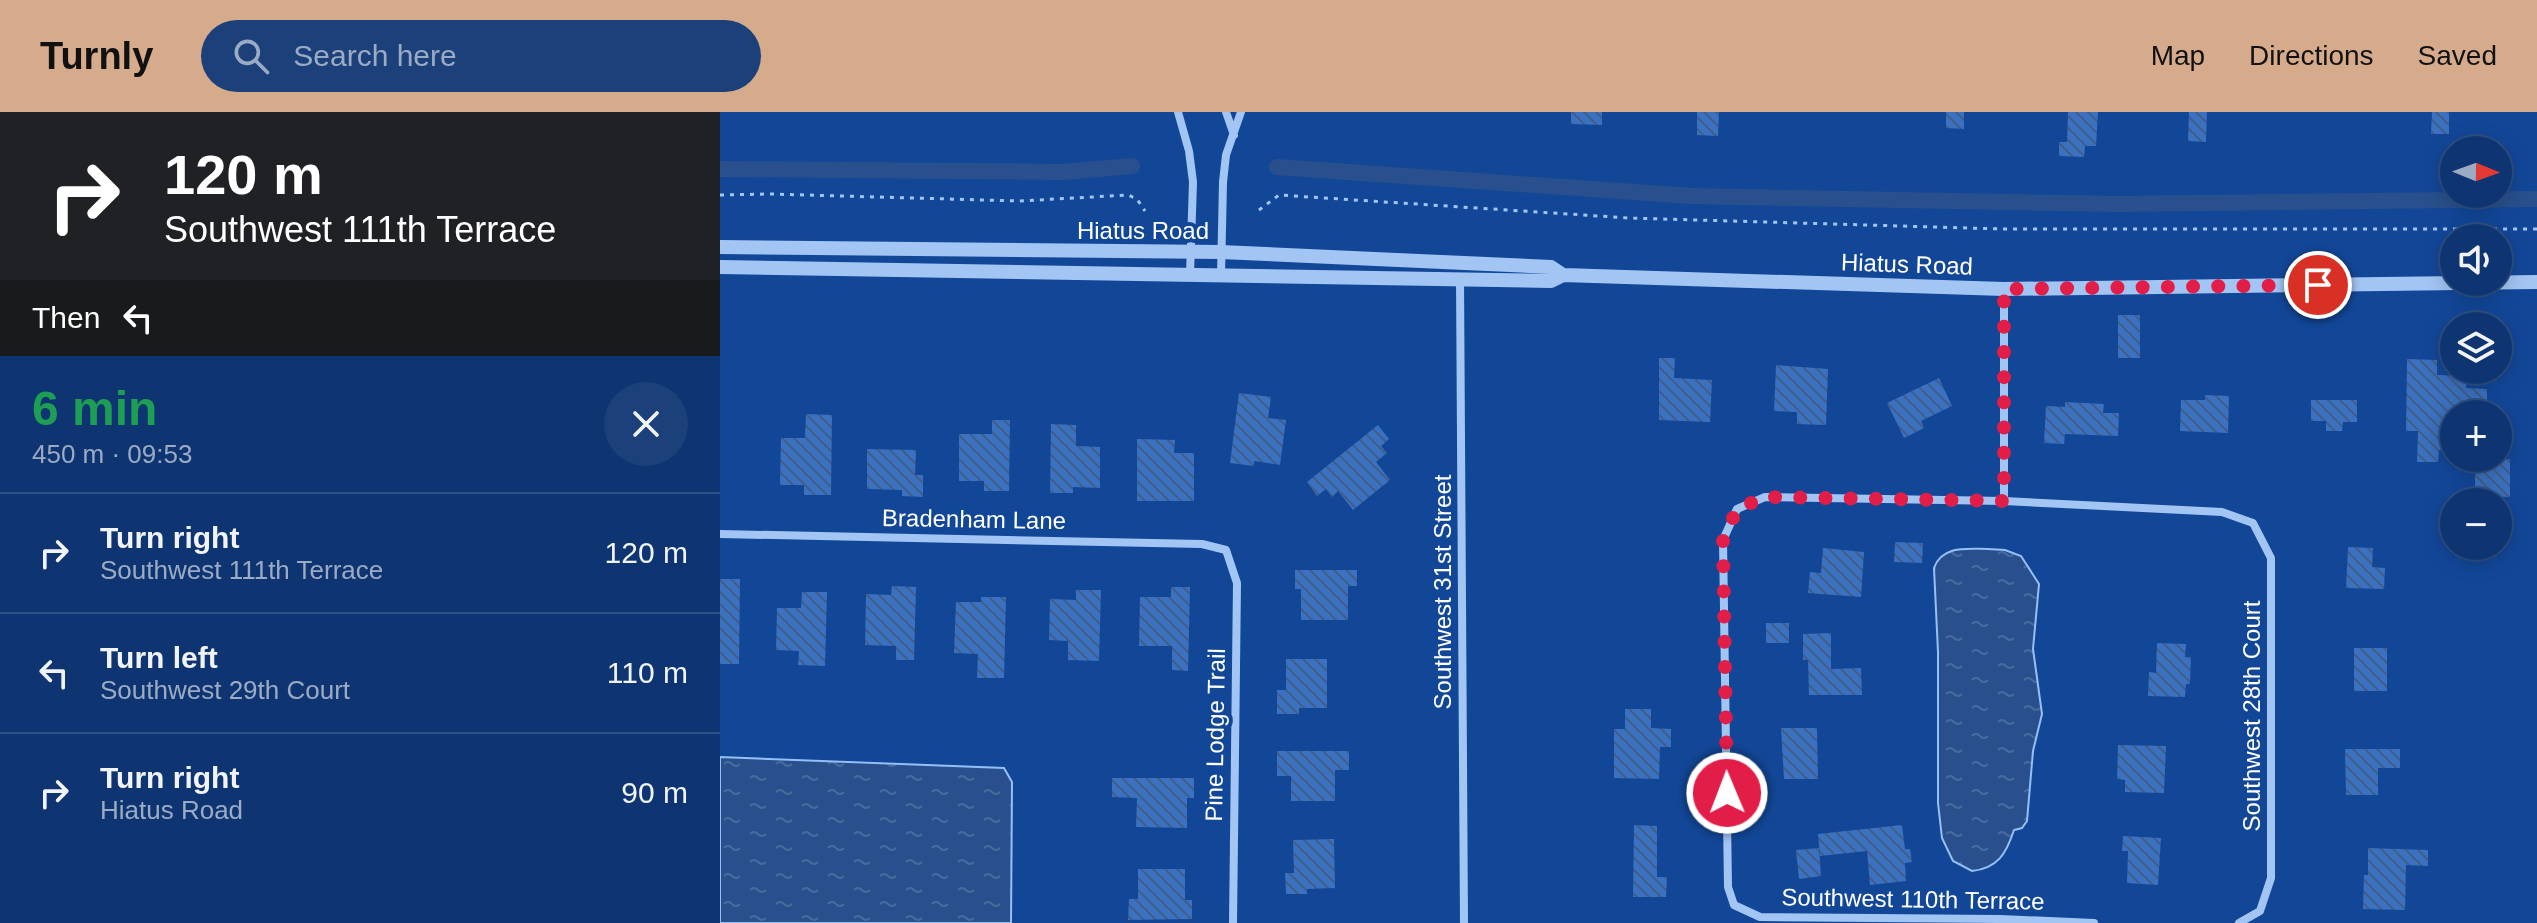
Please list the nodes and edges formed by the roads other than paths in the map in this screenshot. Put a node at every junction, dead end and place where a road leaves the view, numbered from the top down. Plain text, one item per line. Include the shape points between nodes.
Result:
1 (1178, 112) edge
2 (1226, 112) edge
3 (1241, 112) edge
4 (1235, 136) junction
5 (720, 247) edge
6 (1190, 252) junction
7 (1221, 252) junction
8 (1460, 261) junction
9 (720, 267) edge
10 (1190, 275) junction
11 (1563, 275) junction
12 (1221, 277) junction
13 (1460, 280) junction
14 (2537, 282) edge
15 (2004, 289) junction
16 (2004, 501) junction
17 (720, 534) edge
18 (1226, 550) joint
19 (2000, 921) edge
20 (1233, 923) edge
21 (1464, 923) edge
22 (2094, 923) edge
23 (2239, 923) edge

1 - 6 street via 1193,182
2 - 4 street
3 - 4 street
4 - 7 street via 1226,155
5 - 6 street, Hiatus Road
6 - 7 street, Hiatus Road
6 - 10 street
7 - 8 street, Hiatus Road
7 - 12 street
8 - 11 street, Hiatus Road via 1551,267
8 - 13 street, Southwest 31st Street
9 - 10 street, Hiatus Road
10 - 12 street, Hiatus Road
11 - 13 street, Hiatus Road via 1551,281
11 - 15 street, Hiatus Road
12 - 13 street, Hiatus Road
13 - 21 street, Southwest 31st Street
14 - 15 street, Hiatus Road
15 - 16 street
16 - 19 street, Southwest 110th Terrace via 1765,497 1737,509 1723,540 1728,887 1734,905 1760,917
16 - 23 street, Southwest 28th Court via 2222,512 2253,523 2271,558 2271,878 2260,911
17 - 18 street, Bradenham Lane via 1202,544
18 - 20 street, Pine Lodge Trail via 1237,583
19 - 22 street, Southwest 110th Terrace

